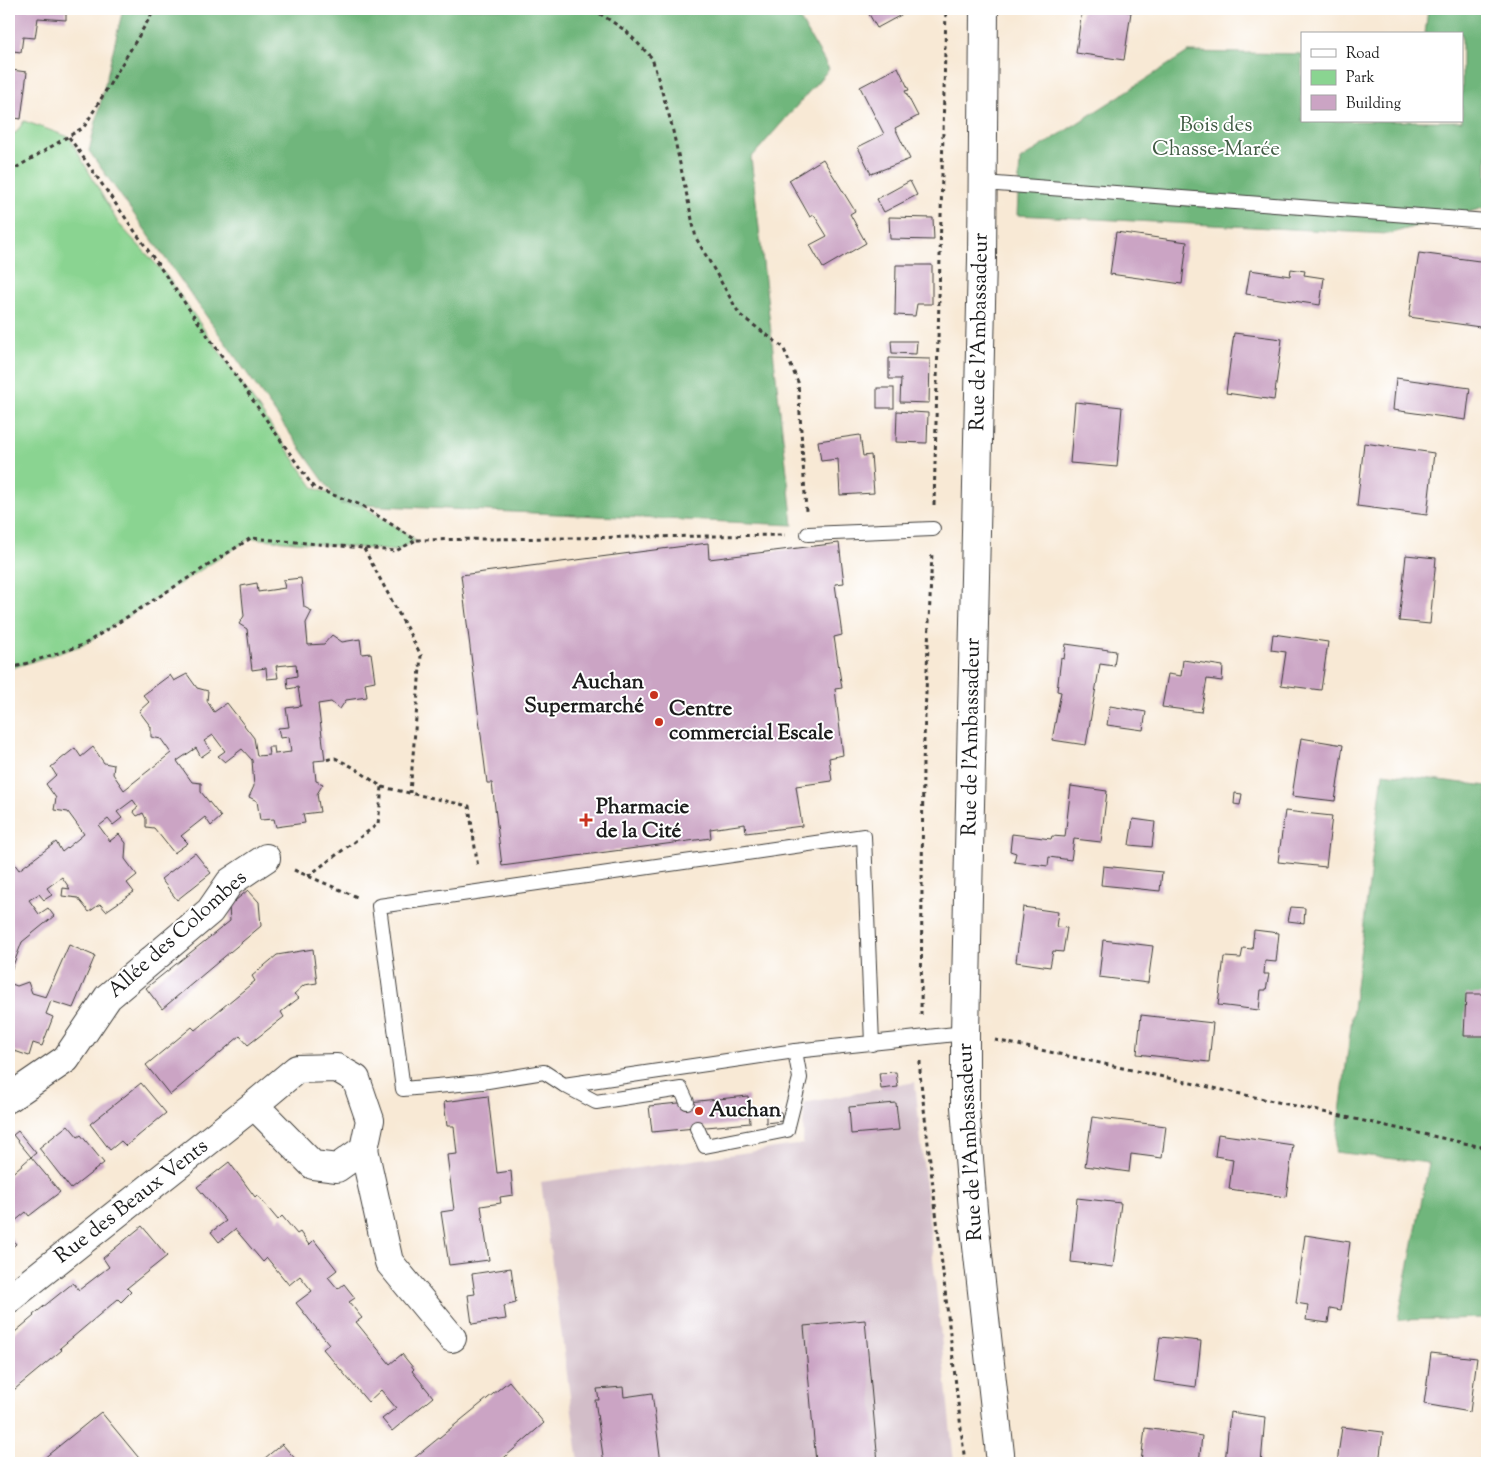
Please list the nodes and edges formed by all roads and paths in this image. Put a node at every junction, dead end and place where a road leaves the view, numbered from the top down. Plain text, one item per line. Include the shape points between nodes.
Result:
1 (155, 9) edge
2 (593, 9) edge
3 (946, 9) edge
4 (984, 9) edge
5 (69, 137) junction
6 (9, 172) edge
7 (983, 183) junction
8 (1487, 221) edge
9 (933, 529) junction
10 (808, 534) junction
11 (416, 540) junction
12 (364, 548) junction
13 (9, 669) edge
14 (325, 760) dead end
15 (382, 787) junction
16 (410, 793) junction
17 (266, 858) joint
18 (308, 876) junction
19 (481, 892) junction
20 (379, 906) junction
21 (965, 1034) junction
22 (921, 1039) junction
23 (872, 1044) junction
24 (795, 1051) junction
25 (564, 1085) junction
26 (9, 1098) edge
27 (687, 1102) dead end
28 (254, 1106) junction
29 (697, 1128) dead end
30 (1487, 1148) edge
31 (364, 1149) junction
32 (9, 1300) edge
33 (452, 1338) dead end
34 (965, 1463) edge
35 (1001, 1463) edge

1 - 5 path via 84,127
2 - 10 path via 626,31 652,58 671,122 696,238 740,315 783,347 798,382
3 - 9 path
4 - 7 main road, Rue de l'Ambassadeur
5 - 6 path
5 - 11 path via 314,488 360,505
7 - 8 lane
7 - 21 main road, Rue de l'Ambassadeur
9 - 10 lane
9 - 22 path via 923,763
10 - 11 path
11 - 12 path via 396,551
12 - 13 path via 251,538 83,645
12 - 16 path via 421,655
14 - 15 path via 335,758
15 - 16 path
15 - 18 path via 378,824
16 - 19 path via 469,806
17 - 18 path
17 - 26 main road, Allée des Colombes via 230,882 210,911 108,997 66,1059
18 - 20 path
19 - 20 lane
19 - 23 lane via 864,836
20 - 25 lane via 403,1089 482,1082 544,1072
21 - 22 lane
21 - 30 path
21 - 35 main road, Rue de l'Ambassadeur via 965,1107 973,1210
22 - 23 lane
22 - 34 path via 920,1074
23 - 24 lane
24 - 25 lane
24 - 29 lane via 800,1078 787,1130 705,1146
25 - 27 lane via 596,1102 681,1089
28 - 31 main road via 313,1166 337,1168
28 - 31 main road, Rue des Beaux Vents via 297,1069 337,1068 356,1079 370,1120
28 - 32 main road, Rue des Beaux Vents
31 - 33 main road, Rue des Beaux Vents via 389,1262

